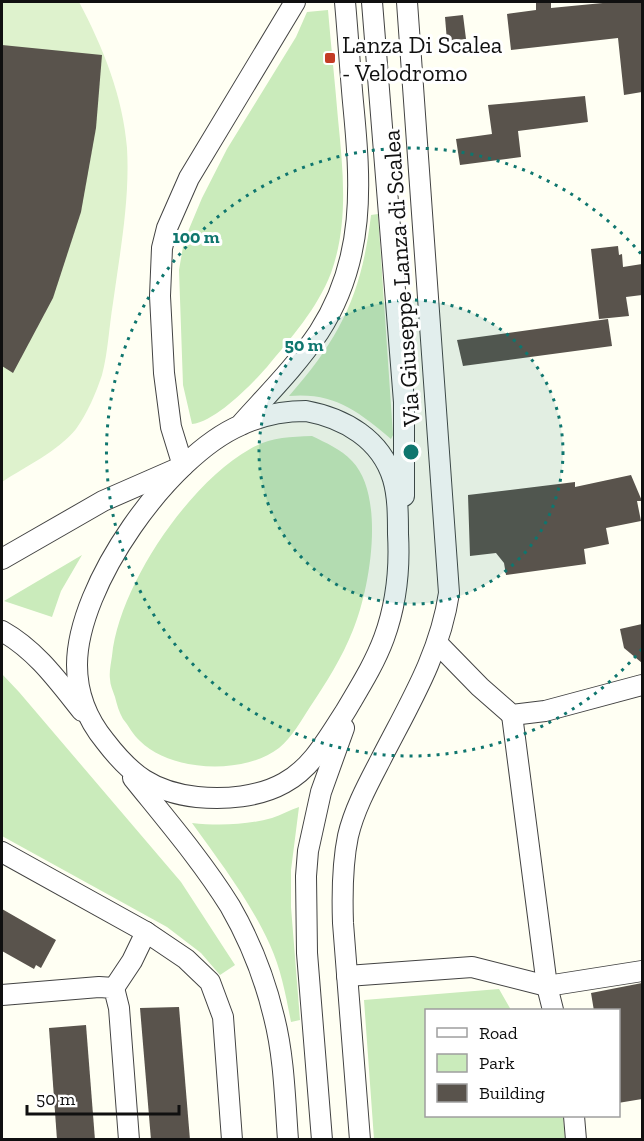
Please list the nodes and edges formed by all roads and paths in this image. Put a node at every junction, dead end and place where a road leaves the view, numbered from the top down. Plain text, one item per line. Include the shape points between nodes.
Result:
1 (294, 2) edge
2 (345, 2) edge
3 (372, 2) edge
4 (407, 2) edge
5 (240, 425) junction
6 (183, 466) junction
7 (399, 556) junction
8 (2, 560) edge
9 (2, 631) edge
10 (438, 644) junction
11 (364, 682) junction
12 (642, 685) edge
13 (512, 714) junction
14 (92, 723) junction
15 (124, 766) junction
16 (2, 852) edge
17 (146, 932) junction
18 (642, 970) edge
19 (346, 976) junction
20 (547, 986) junction
21 (114, 988) junction
22 (2, 995) edge
23 (553, 1009) edge
24 (574, 1117) edge
25 (129, 1140) edge
26 (232, 1140) edge
27 (288, 1140) edge
28 (322, 1140) edge
29 (360, 1140) edge
30 (576, 1140) edge

1 - 6 street via 189,178 162,248 164,373 171,427
2 - 5 street, Via Giuseppe Lanza di Scalea via 359,161 359,212 353,250 334,306 319,333
3 - 7 street, Via Giuseppe Lanza di Scalea via 404,402 405,475
4 - 10 street, Via Giuseppe Lanza di Scalea via 449,570 446,619
5 - 6 street
5 - 7 street via 278,412 306,411 339,420 369,440 393,479
6 - 8 street via 103,501
6 - 14 street via 140,516 115,553 84,624 77,664 82,702
7 - 11 street via 384,638
9 - 14 street via 42,661
10 - 13 street
10 - 19 street, Via Giuseppe Lanza di Scalea via 372,776 349,835 342,889
11 - 15 street via 314,757 298,773 268,790 234,797 186,795 154,785
11 - 28 street via 321,792 308,851 307,952
12 - 13 street via 545,711
13 - 20 street
14 - 15 street
15 - 27 street via 230,906 249,945 279,1039
16 - 17 street
17 - 21 street
17 - 26 street via 186,959 210,982 223,1017
18 - 20 street
19 - 20 street via 472,967
19 - 29 street, Via Giuseppe Lanza di Scalea
20 - 23 street
21 - 22 street
21 - 25 street via 119,1008
24 - 30 street

